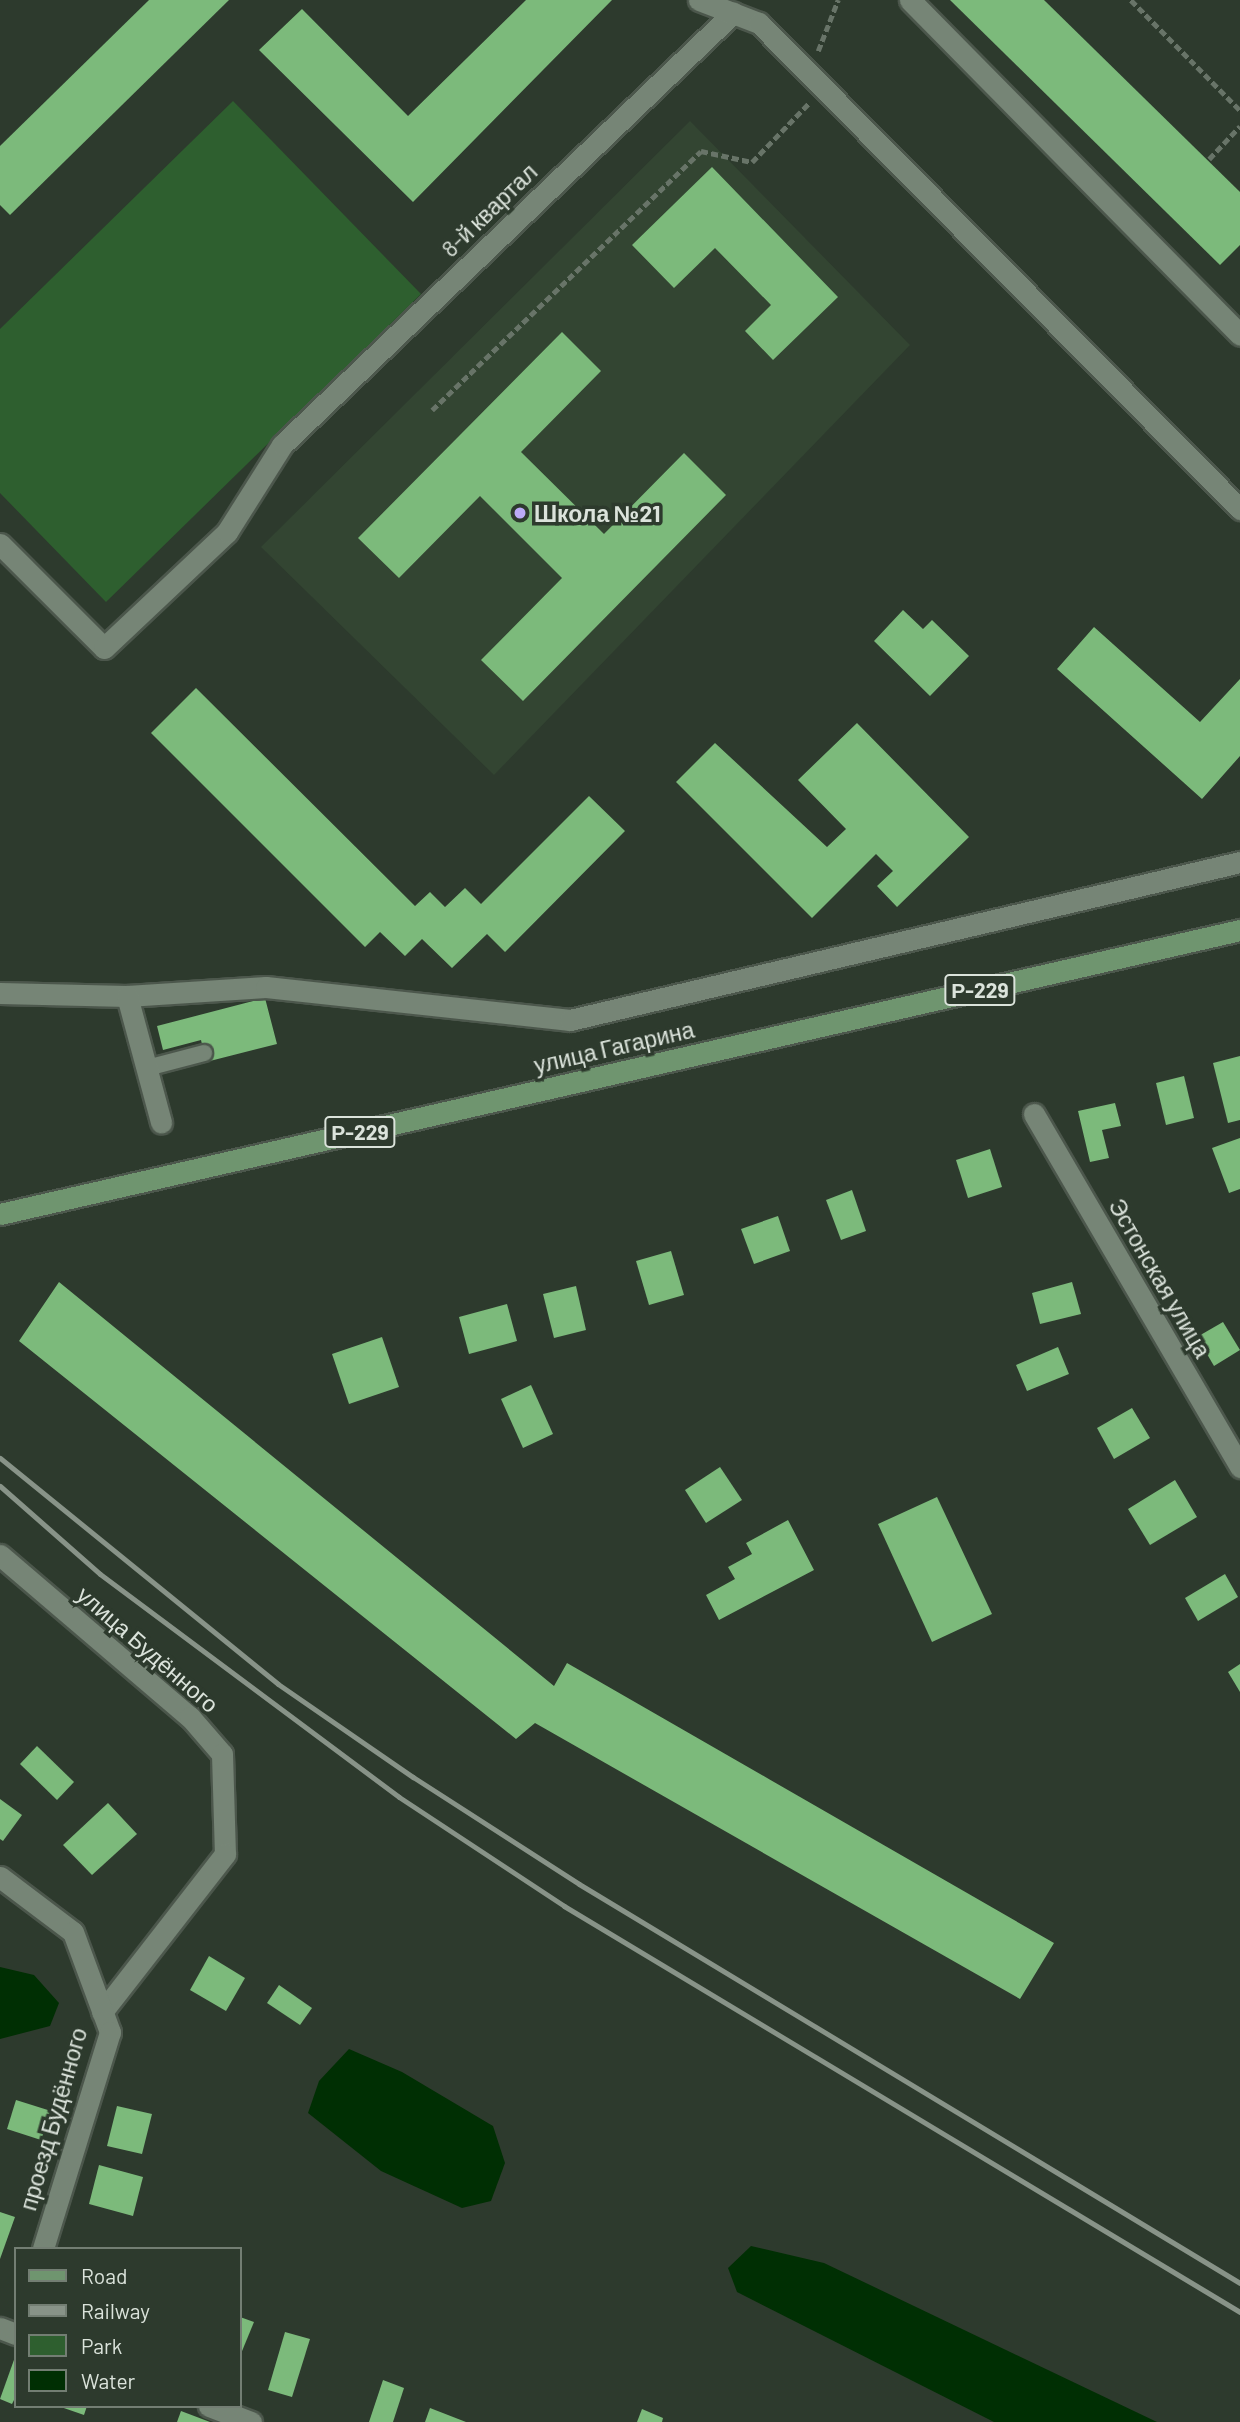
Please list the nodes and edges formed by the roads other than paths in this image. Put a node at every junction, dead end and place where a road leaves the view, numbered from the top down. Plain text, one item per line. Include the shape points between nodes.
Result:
1 (699, 0) edge
2 (910, 0) edge
3 (733, 13) junction
4 (1240, 335) edge
5 (1240, 509) edge
6 (0, 544) edge
7 (1240, 862) edge
8 (1240, 930) edge
9 (0, 993) edge
10 (127, 996) junction
11 (204, 1053) dead end
12 (148, 1068) junction
13 (1034, 1114) dead end
14 (161, 1122) dead end
15 (0, 1214) edge
16 (1240, 1467) edge
17 (0, 1555) edge
18 (0, 1877) edge
19 (102, 2012) junction
20 (44, 2247) edge
21 (214, 2408) edge
22 (251, 2422) edge

1 - 3 street
2 - 4 street
3 - 5 street via 759,23 805,67
3 - 6 street, 8-й квартал via 282,444 227,532 104,648
7 - 10 street via 570,1020 267,987
8 - 15 main road, улица Гагарина / Р-229
9 - 10 street
10 - 12 street
11 - 12 lane
12 - 14 street
13 - 16 street, Эстонская улица
17 - 19 street, улица Будённого via 190,1717 222,1754 225,1854
18 - 19 street, проезд Будённого via 73,1933
19 - 20 street, проезд Будённого via 110,2032
21 - 22 street

